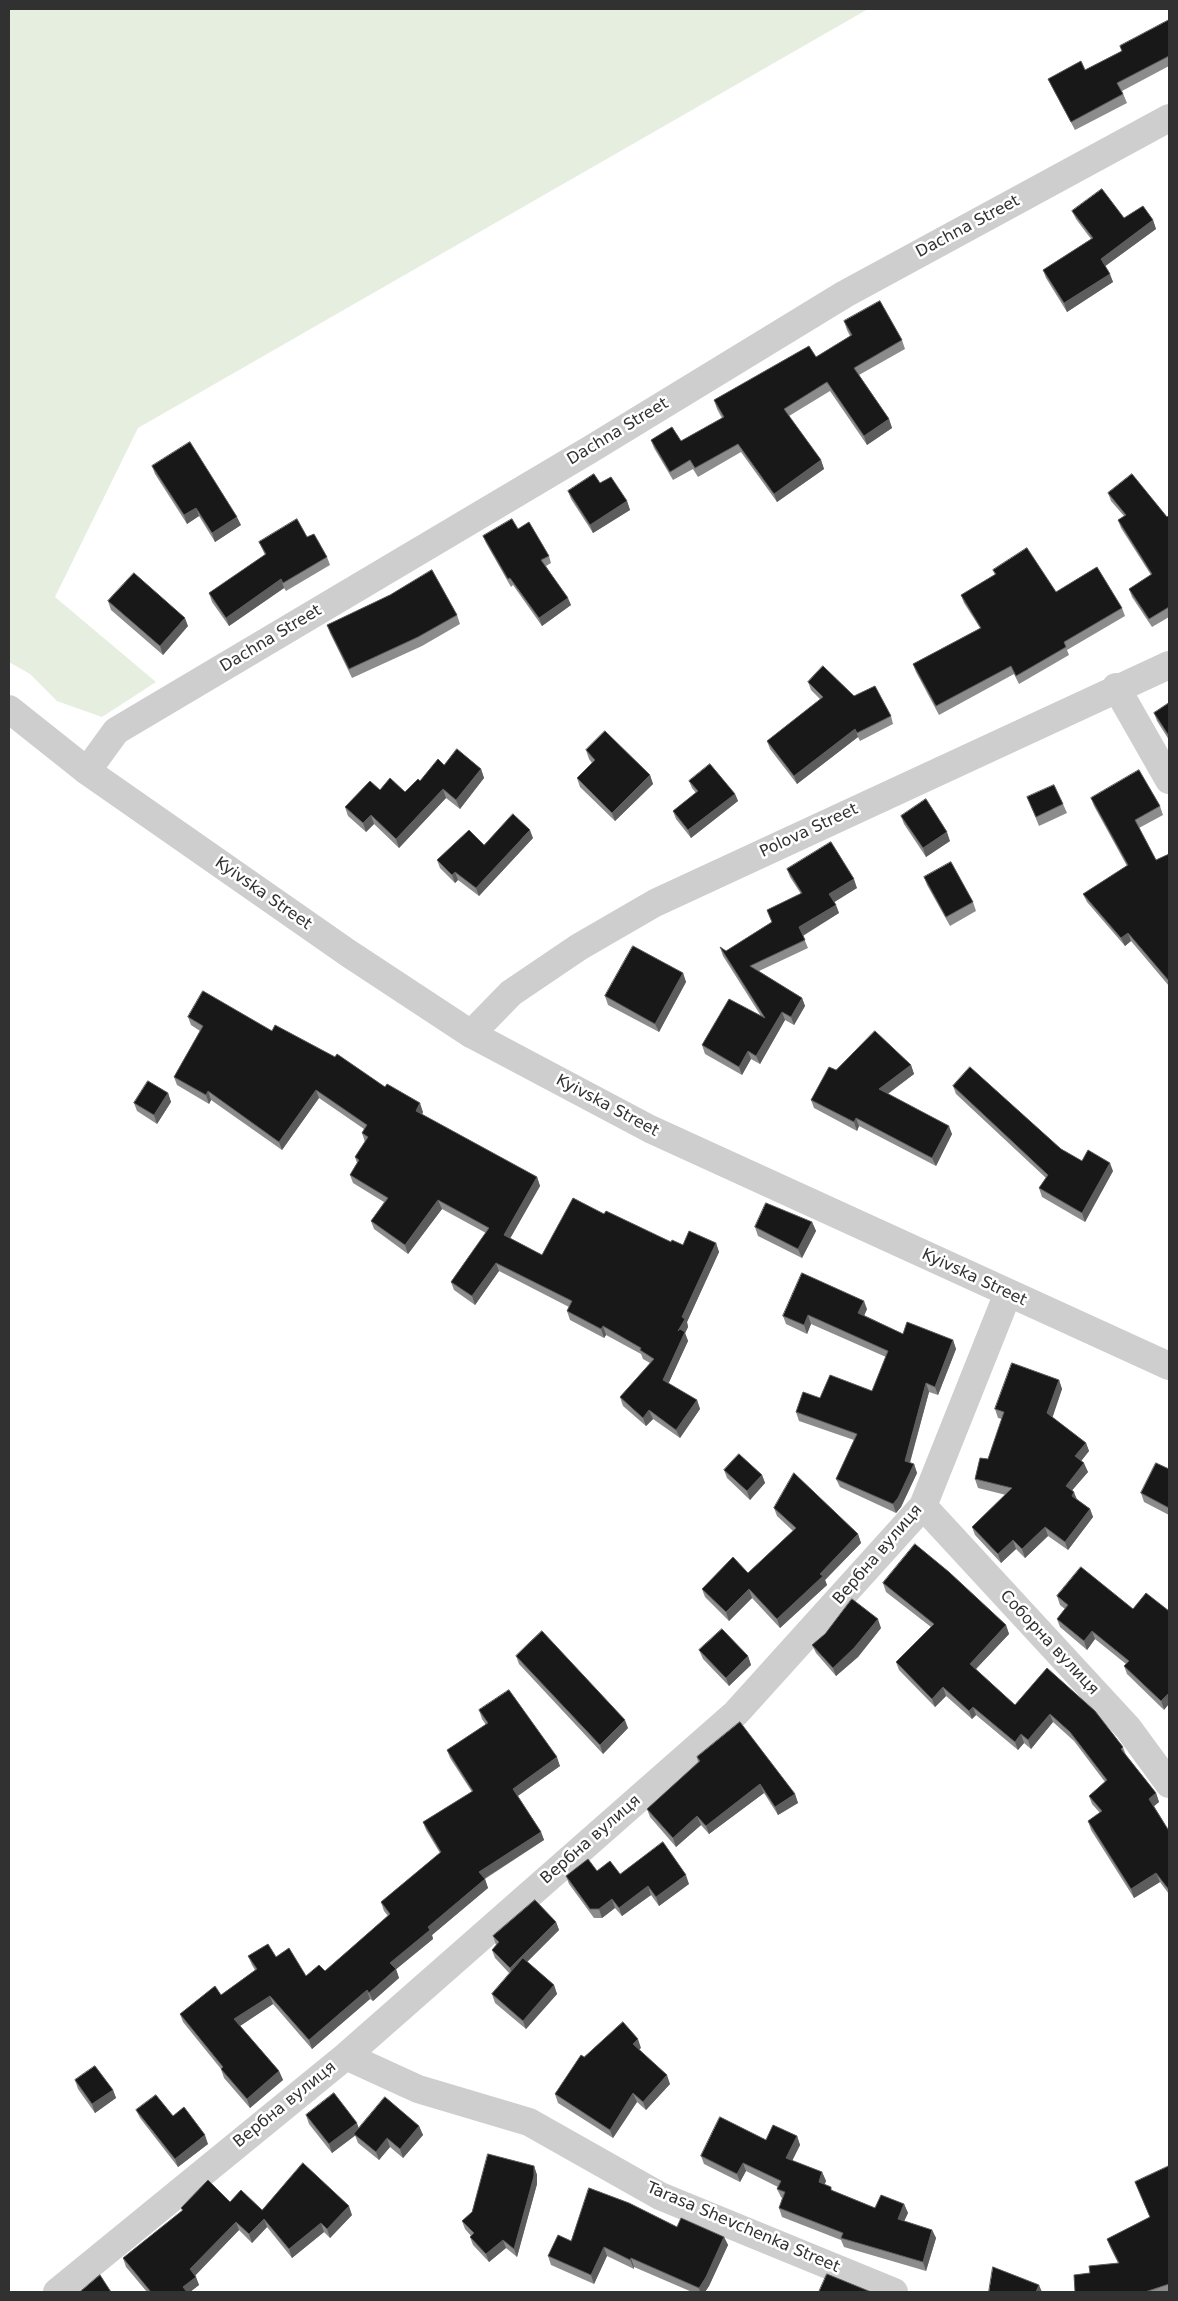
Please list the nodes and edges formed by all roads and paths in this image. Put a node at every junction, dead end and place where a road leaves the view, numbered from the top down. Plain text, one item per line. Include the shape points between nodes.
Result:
1 (1169, 118) edge
2 (1169, 665) edge
3 (1116, 687) junction
4 (9, 709) edge
5 (87, 771) junction
6 (1169, 780) edge
7 (472, 1034) junction
8 (1008, 1294) junction
9 (1169, 1366) edge
10 (923, 1506) junction
11 (1169, 1784) edge
12 (346, 2056) junction
13 (57, 2292) edge
14 (894, 2292) edge

1 - 5 street, Dachna Street via 845,294 116,731
2 - 3 street, Polova Street
3 - 6 street
3 - 7 street, Polova Street via 655,903 579,947 511,993
4 - 5 street, Kyivska Street
5 - 7 street, Kyivska Street via 340,948
7 - 8 street, Kyivska Street via 650,1129
8 - 9 street, Kyivska Street
8 - 10 street, Вербна вулиця
10 - 11 street, Соборна вулиця via 1128,1728
10 - 12 street, Вербна вулиця via 736,1712
12 - 13 street, Вербна вулиця
12 - 14 street, Tarasa Shevchenka Street via 418,2089 529,2122 660,2196

